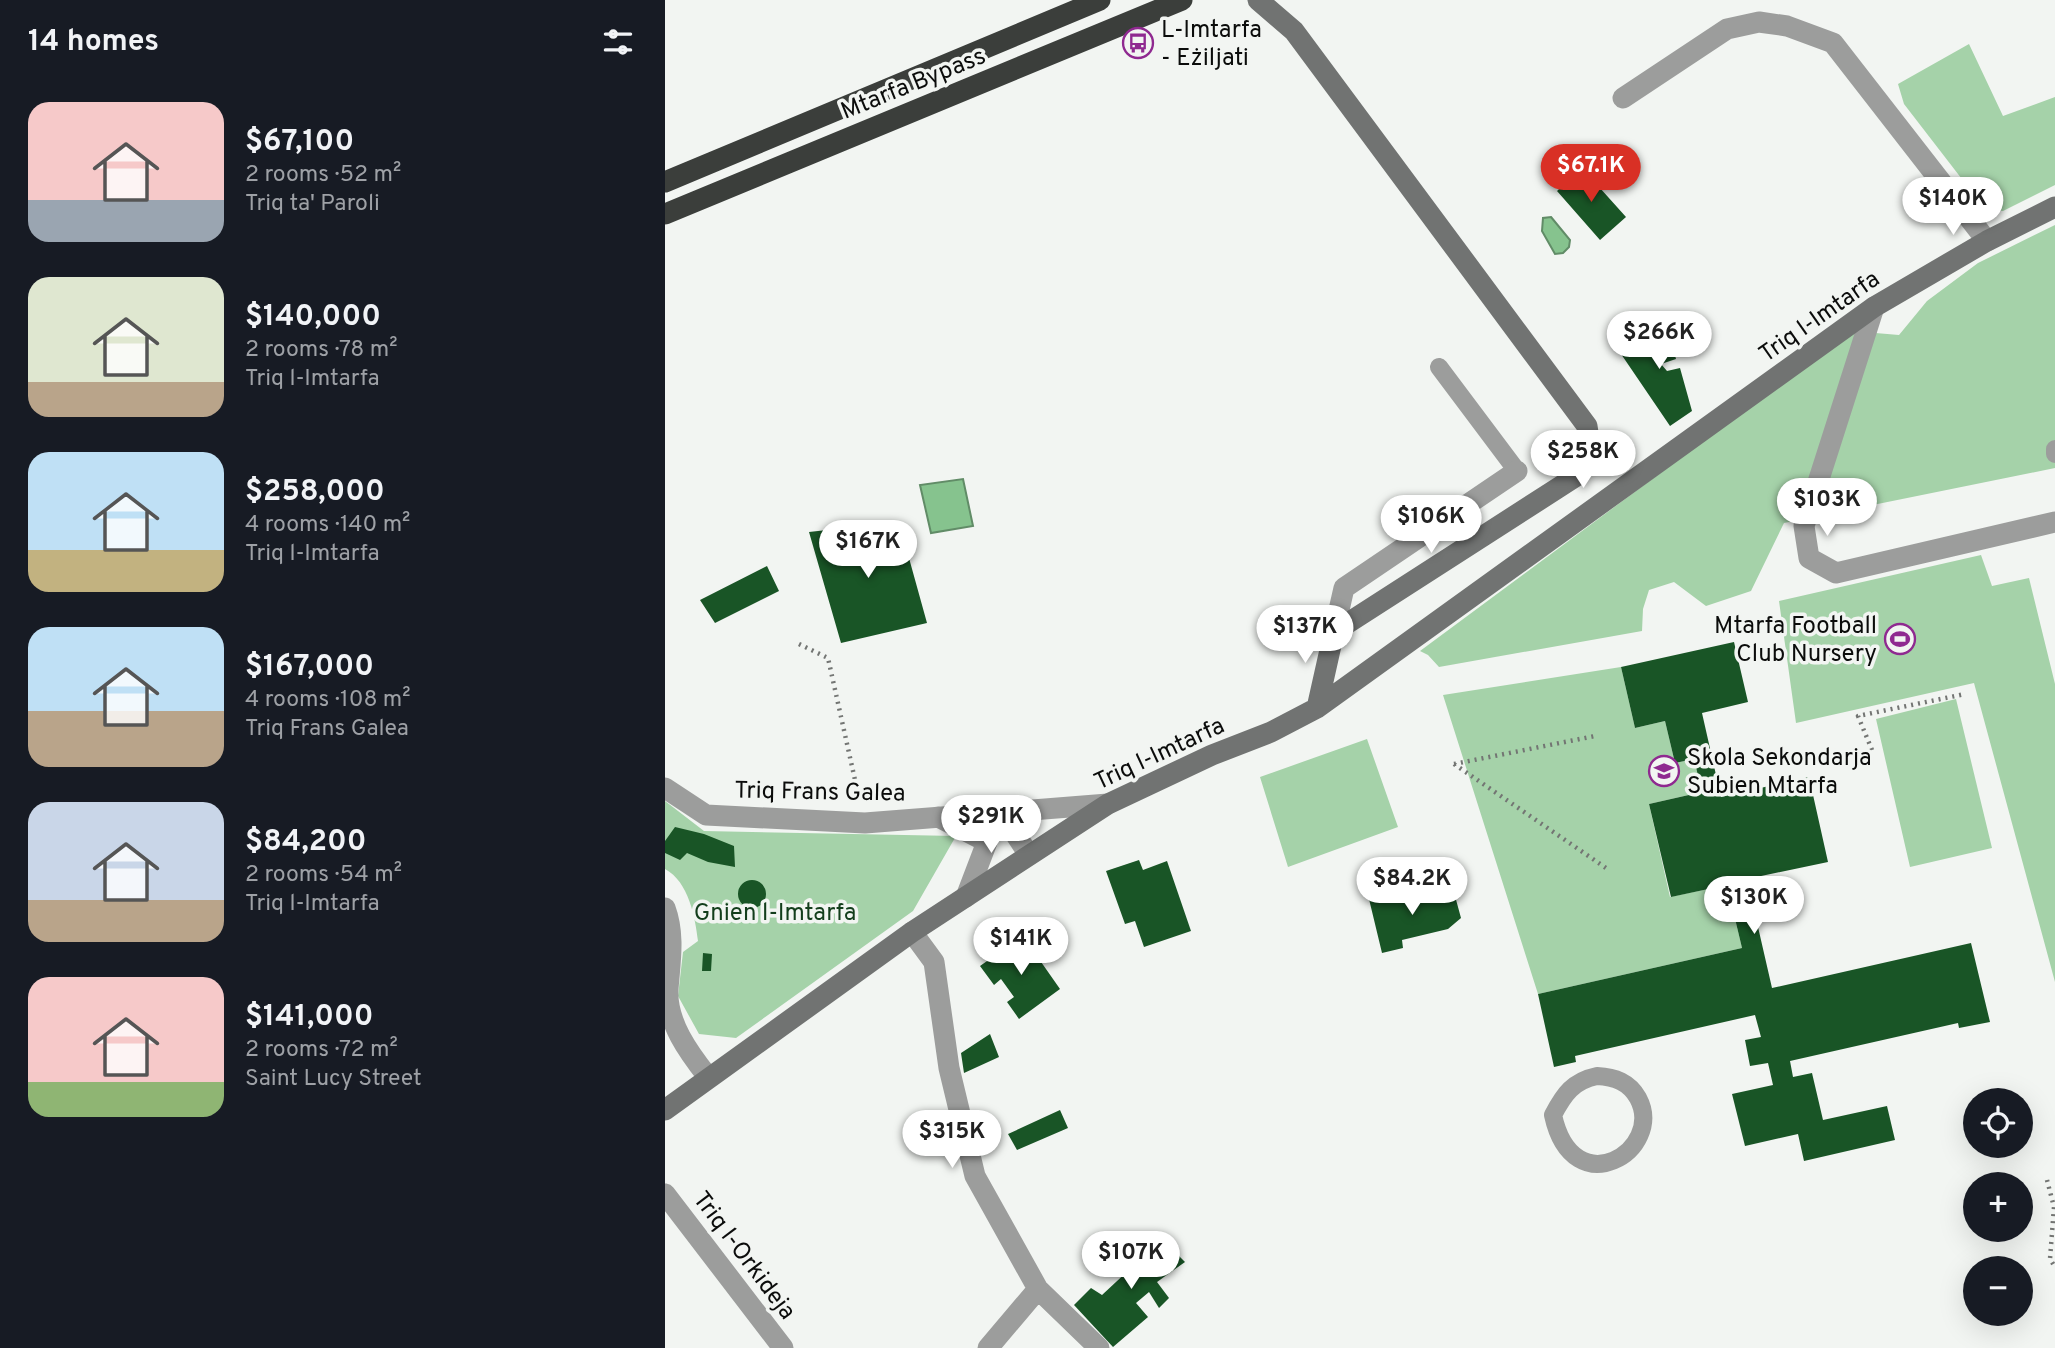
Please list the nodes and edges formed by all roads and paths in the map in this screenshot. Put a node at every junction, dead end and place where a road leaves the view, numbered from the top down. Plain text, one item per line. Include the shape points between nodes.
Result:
1 (1100, 0) edge
2 (1182, 0) edge
3 (1258, 0) edge
4 (1623, 98) dead end
5 (665, 182) edge
6 (2055, 206) edge
7 (665, 214) edge
8 (1987, 242) junction
9 (1874, 307) junction
10 (1439, 367) dead end
11 (1517, 471) joint
12 (2055, 522) edge
13 (1334, 632) junction
14 (799, 644) dead end
15 (1965, 694) dead end
16 (1317, 708) junction
17 (1595, 736) dead end
18 (1872, 750) dead end
19 (665, 788) edge
20 (1108, 804) junction
21 (1001, 812) junction
22 (937, 817) junction
23 (865, 823) junction
24 (1028, 855) junction
25 (1606, 868) dead end
26 (966, 897) junction
27 (665, 908) edge
28 (912, 932) junction
29 (666, 991) edge
30 (708, 1077) junction
31 (665, 1110) edge
32 (1561, 1140) joint
33 (2046, 1180) dead end
34 (665, 1194) edge
35 (2055, 1267) edge
36 (1038, 1289) junction
37 (782, 1348) edge
38 (988, 1348) edge
39 (1099, 1348) edge

1 - 5 highway, Mtarfa Bypass
2 - 7 highway, Mtarfa Bypass
3 - 13 street via 1294,31 1587,426 1590,440 1584,467 1575,477
4 - 8 street via 1727,29 1759,22 1787,26 1833,43
6 - 8 street, Triq l-Imtarfa
8 - 9 street, Triq l-Imtarfa
9 - 12 street via 1804,526 1809,558 1836,573
9 - 16 street, Triq l-Imtarfa
10 - 11 lane
11 - 13 street via 1344,588
13 - 16 street
14 - 23 path via 828,658
15 - 18 path via 1858,716
16 - 20 street, Triq l-Imtarfa
17 - 25 path via 1454,764
19 - 23 street, Triq Frans Galea via 706,815
20 - 21 street, Triq Frans Galea
20 - 24 street, Triq l-Imtarfa
21 - 22 street, Triq Frans Galea
21 - 24 street
22 - 23 street, Triq Frans Galea
22 - 26 street via 987,842
24 - 26 street, Triq l-Imtarfa
26 - 28 street, Triq l-Imtarfa
27 - 29 street via 671,934 671,975
28 - 30 street, Triq l-Imtarfa
28 - 36 street via 934,962 949,1068 975,1176
29 - 30 street via 670,1013 689,1053
30 - 31 street, Triq l-Imtarfa
32 - 32 lane via 1553,1115 1576,1083 1612,1077 1634,1091 1641,1104 1641,1132 1620,1157 1596,1165 1574,1155
33 - 35 path via 2054,1207 2050,1259
34 - 37 street, Triq l-Orkideja
36 - 38 street
36 - 39 street

